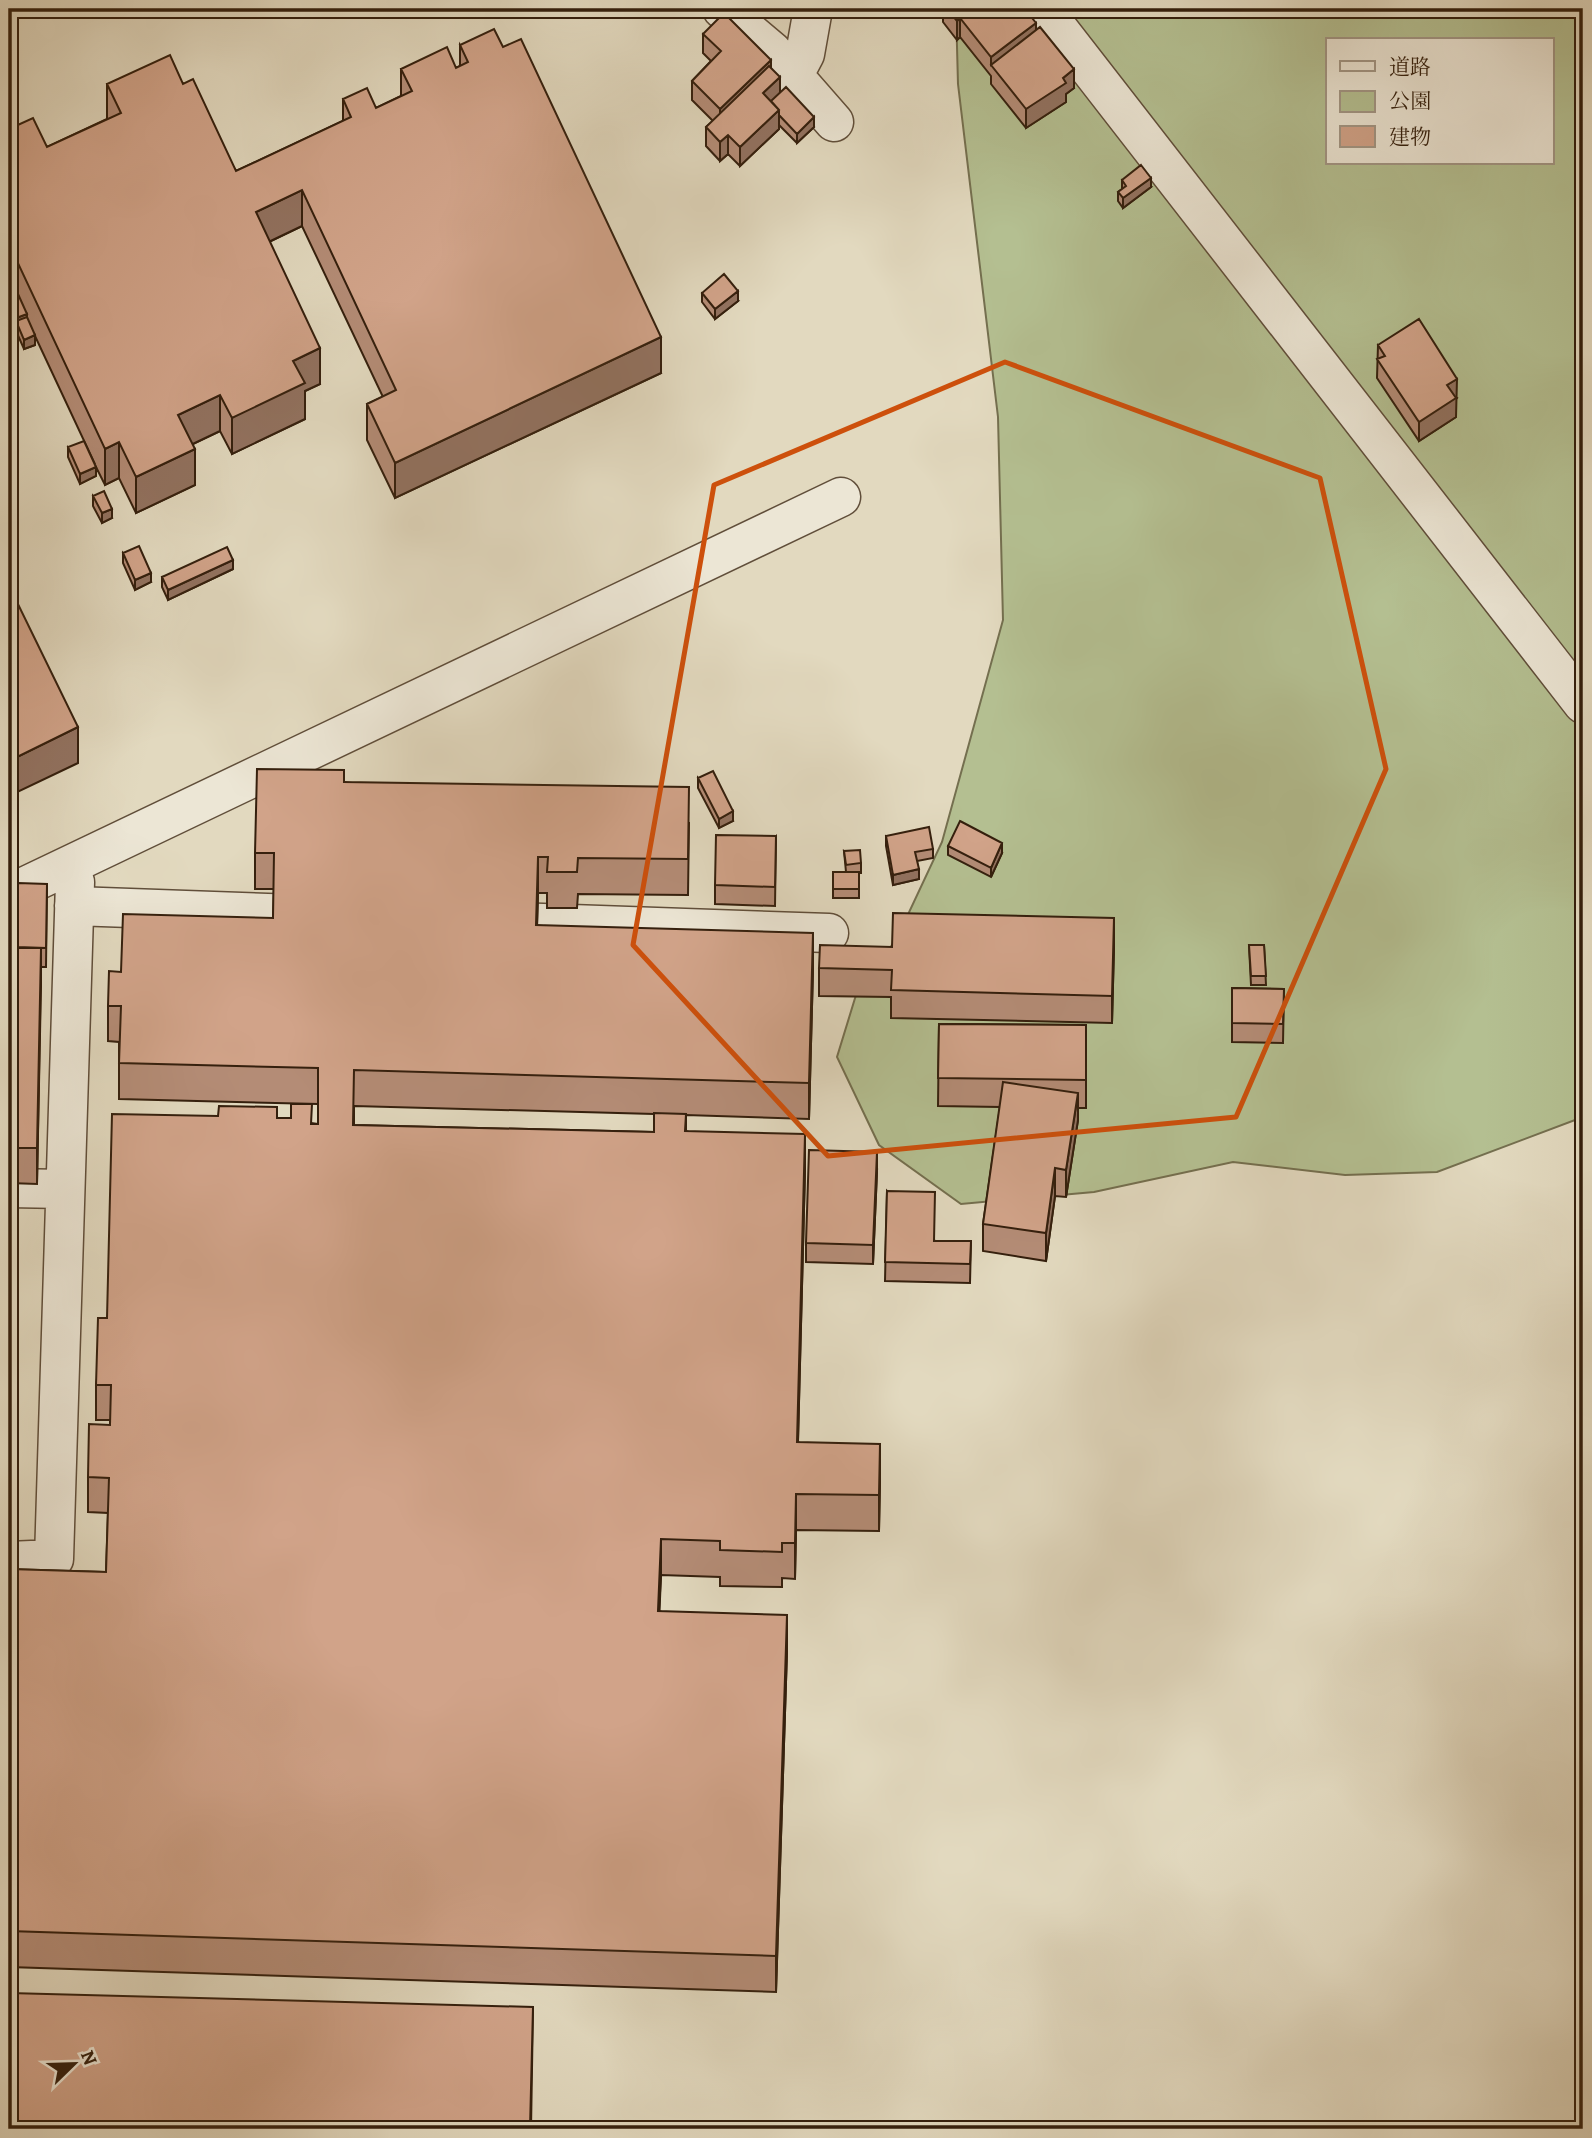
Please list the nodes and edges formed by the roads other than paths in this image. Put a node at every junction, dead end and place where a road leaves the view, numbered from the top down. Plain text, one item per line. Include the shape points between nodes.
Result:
1 (722, 9) edge
2 (813, 9) edge
3 (1043, 9) edge
4 (794, 75) junction
5 (834, 122) dead end
6 (841, 497) dead end
7 (1583, 704) edge
8 (76, 862) junction
9 (9, 894) edge
10 (74, 906) junction
11 (354, 916) edge
12 (452, 920) edge
13 (830, 933) dead end
14 (9, 1188) edge
15 (64, 1189) junction
16 (9, 1561) edge

1 - 4 street
2 - 4 street via 805,54
3 - 7 street
4 - 5 street
6 - 8 street
8 - 9 street
8 - 10 street
10 - 11 street
10 - 15 street
12 - 13 street
14 - 15 street
15 - 16 street via 54,1559

